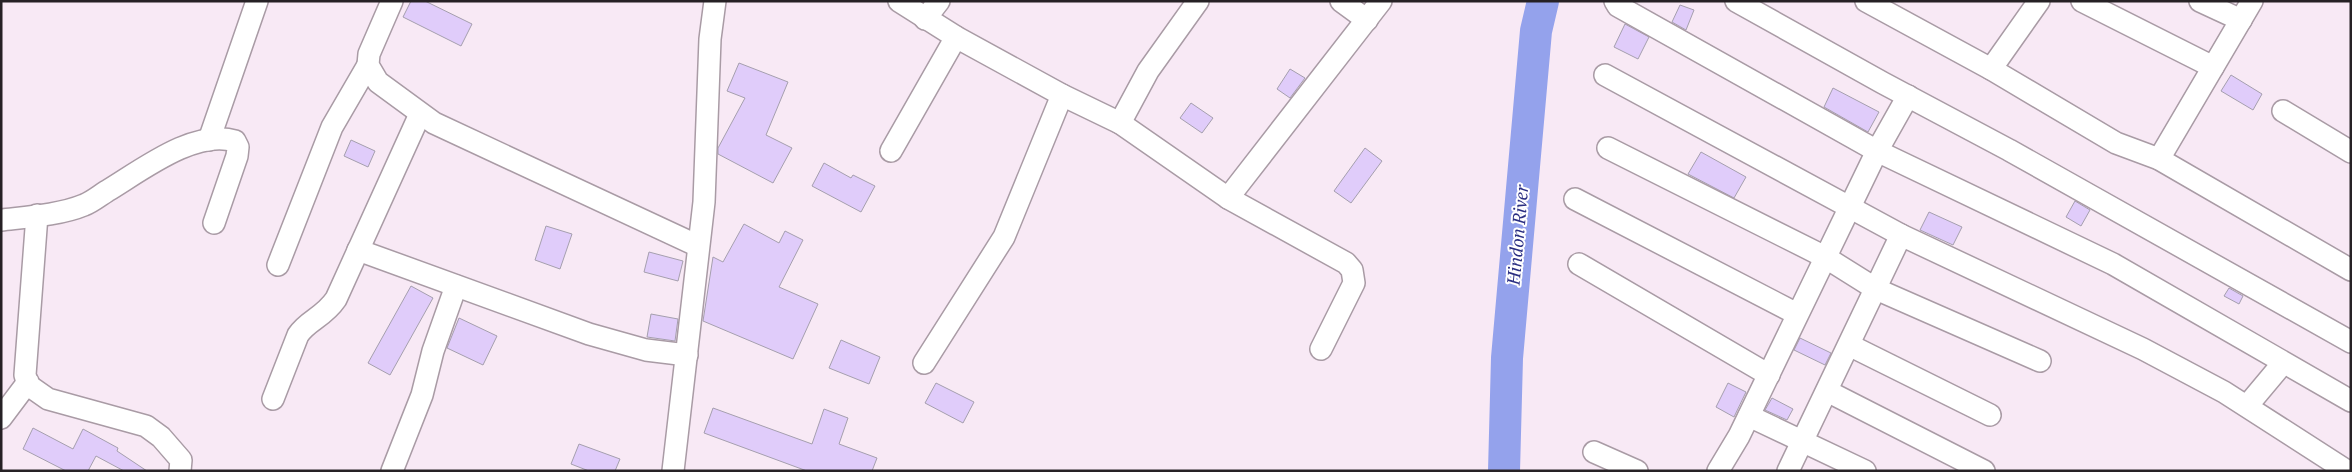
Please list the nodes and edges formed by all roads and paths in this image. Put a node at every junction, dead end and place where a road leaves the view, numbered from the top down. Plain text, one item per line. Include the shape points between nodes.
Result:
1 (257, 1) edge
2 (392, 1) edge
3 (715, 1) edge
4 (899, 1) edge
5 (938, 1) edge
6 (1198, 1) edge
7 (1340, 1) edge
8 (1381, 1) edge
9 (1615, 1) edge
10 (1736, 1) edge
11 (1866, 1) edge
12 (2038, 1) edge
13 (2082, 1) edge
14 (2200, 1) edge
15 (2252, 1) edge
16 (925, 18) junction
17 (1367, 20) junction
18 (2241, 20) junction
19 (956, 37) junction
20 (368, 65) junction
21 (2213, 67) junction
22 (1991, 68) junction
23 (1605, 75) dead end
24 (1062, 95) junction
25 (1908, 96) junction
26 (2283, 111) dead end
27 (420, 114) junction
28 (1120, 123) junction
29 (209, 140) junction
30 (1608, 148) dead end
31 (891, 151) dead end
32 (1877, 151) junction
33 (2351, 152) edge
34 (2159, 160) junction
35 (1228, 198) junction
36 (1575, 199) dead end
37 (1851, 206) junction
38 (37, 216) junction
39 (1, 220) edge
40 (214, 223) dead end
41 (1902, 235) junction
42 (698, 246) junction
43 (358, 250) junction
44 (1825, 257) junction
45 (278, 264) dead end
46 (1579, 264) dead end
47 (2351, 270) edge
48 (456, 286) junction
49 (1876, 289) junction
50 (1797, 314) junction
51 (2351, 342) edge
52 (1849, 345) junction
53 (1321, 349) dead end
54 (687, 355) junction
55 (2040, 361) dead end
56 (924, 363) dead end
57 (2283, 363) junction
58 (1769, 375) junction
59 (28, 382) junction
60 (1827, 391) junction
61 (273, 399) dead end
62 (2351, 401) edge
63 (2247, 406) junction
64 (1990, 415) dead end
65 (1749, 416) junction
66 (1, 418) edge
67 (1803, 440) junction
68 (1594, 452) dead end
69 (180, 471) edge
70 (392, 471) edge
71 (674, 471) edge
72 (1637, 471) edge
73 (1718, 471) edge
74 (1788, 471) edge
75 (1865, 471) edge
76 (1984, 471) edge
77 (2347, 471) edge

1 - 29 street
2 - 20 street via 373,43
3 - 42 street via 710,39 704,202
4 - 16 street
5 - 16 street
6 - 28 street via 1148,71
7 - 17 street
8 - 17 street
9 - 32 street via 1618,6
10 - 25 street
11 - 22 street
12 - 22 street
13 - 21 street
14 - 18 street
15 - 18 street
16 - 19 street
17 - 35 street
18 - 21 street
19 - 24 street
19 - 31 street
20 - 27 street via 378,82
20 - 45 street via 332,127
21 - 34 street
22 - 34 street via 2116,143
23 - 37 street
24 - 28 street
24 - 56 street via 1004,237
25 - 32 street
25 - 51 street
26 - 33 street
27 - 42 street
27 - 43 street
28 - 35 street
29 - 38 street via 164,156 84,205
29 - 40 street via 227,139 238,147 238,156
30 - 44 street
32 - 37 street
32 - 57 street via 2113,264
34 - 47 street
35 - 53 street via 1346,263 1352,270 1354,283
36 - 50 street
37 - 41 street
37 - 44 street
38 - 39 street
38 - 59 street via 25,375
41 - 49 street
41 - 63 street via 2143,350
42 - 54 street
43 - 48 street
43 - 61 street via 328,312 304,327 298,335
44 - 49 street
44 - 50 street
46 - 58 street
48 - 54 street via 589,334 646,350
48 - 70 street via 433,351 422,395
49 - 52 street
49 - 55 street
50 - 58 street
52 - 60 street
52 - 64 street
54 - 71 street
57 - 62 street
57 - 63 street
58 - 65 street
59 - 66 street
59 - 69 street via 48,400 146,426 174,450 181,460
60 - 67 street
60 - 76 street
63 - 77 street
65 - 67 street
65 - 73 street
67 - 74 street
67 - 75 street
68 - 72 street

